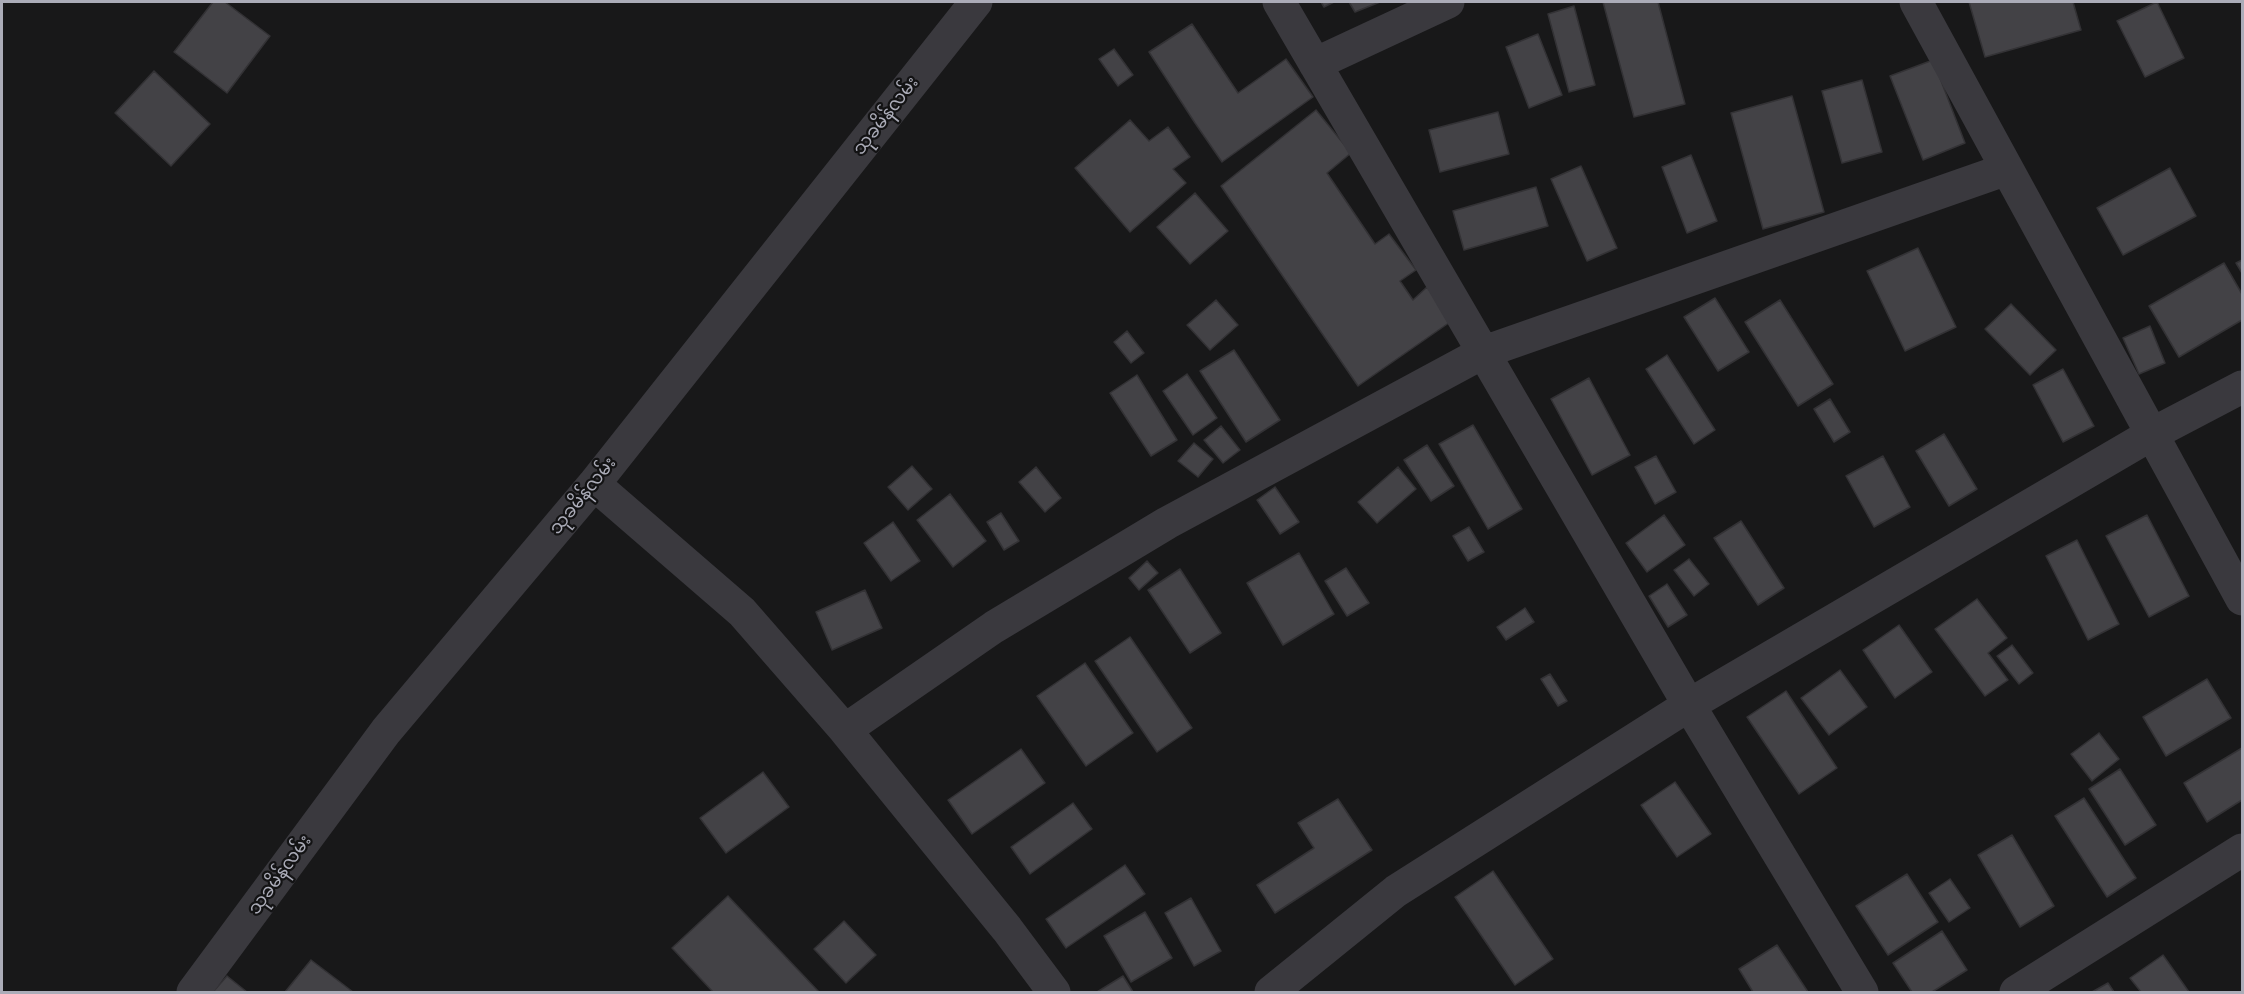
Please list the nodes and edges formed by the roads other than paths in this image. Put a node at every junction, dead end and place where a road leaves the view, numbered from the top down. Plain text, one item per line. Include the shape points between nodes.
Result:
1 (976, 2) edge
2 (1279, 2) edge
3 (1448, 2) edge
4 (1916, 2) edge
5 (1315, 64) junction
6 (2007, 169) junction
7 (1484, 352) junction
8 (2242, 387) edge
9 (2152, 434) junction
10 (594, 484) junction
11 (2242, 599) edge
12 (1689, 705) junction
13 (845, 730) junction
14 (2242, 850) edge
15 (193, 993) edge
16 (1054, 993) edge
17 (1271, 993) edge
18 (1862, 993) edge
19 (2016, 993) edge

1 - 10 street, သုခမိန်လမ်း
2 - 5 street
3 - 5 street
4 - 6 street
5 - 7 street
6 - 7 street
6 - 9 street
7 - 12 street
7 - 13 street via 1156,529 994,627
8 - 9 street
9 - 11 street
9 - 12 street
10 - 13 street via 742,612
10 - 15 street, သုခမိန်လမ်း via 386,731
12 - 17 street via 1396,891
12 - 18 street
13 - 16 street via 1007,929
14 - 19 street

